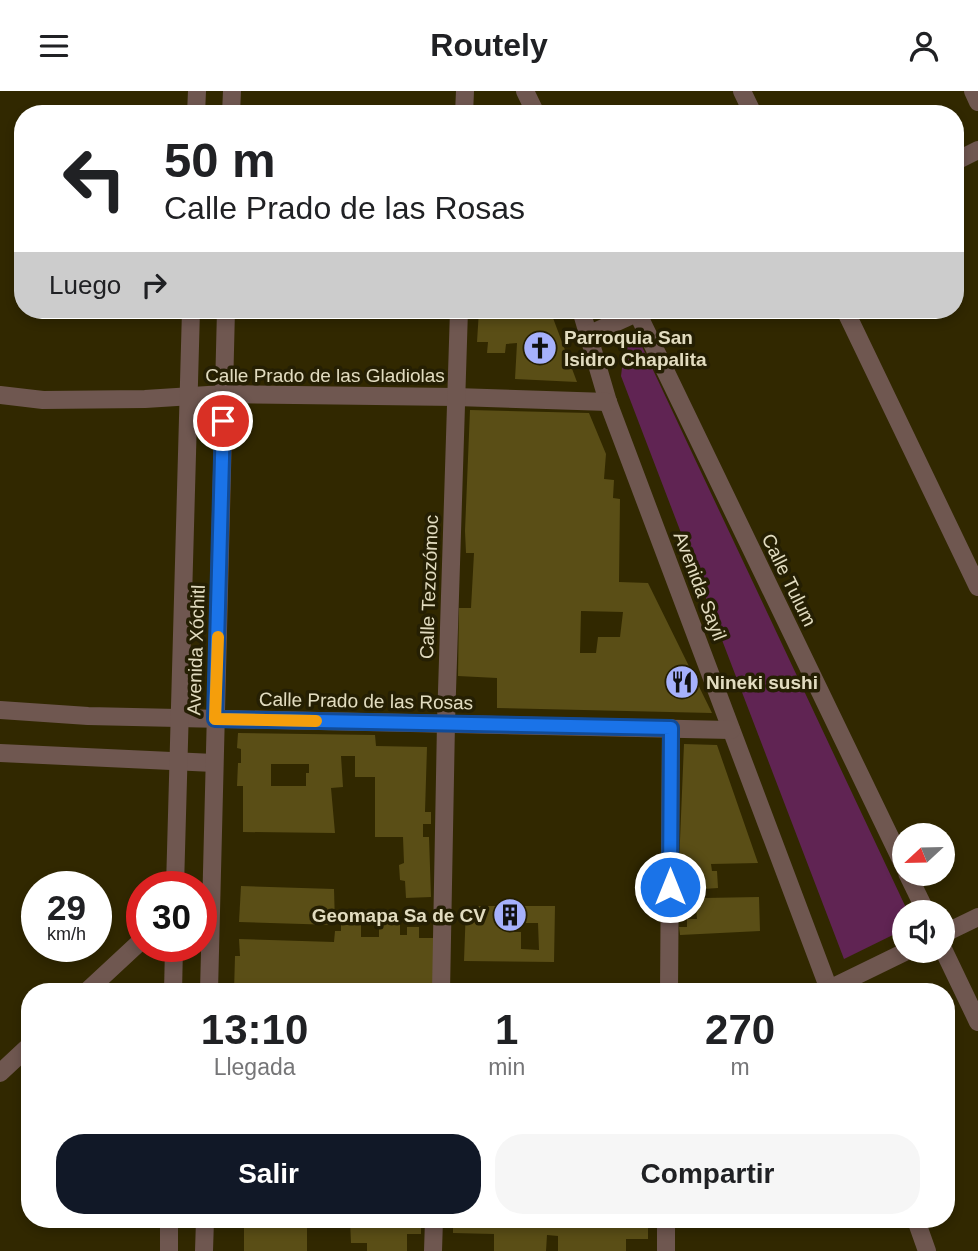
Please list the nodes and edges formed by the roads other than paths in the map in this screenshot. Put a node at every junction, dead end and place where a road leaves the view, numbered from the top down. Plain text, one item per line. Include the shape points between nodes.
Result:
1 (973, 91) edge
2 (978, 102) edge
3 (191, 319) edge
4 (226, 319) edge
5 (459, 319) edge
6 (584, 319) edge
7 (622, 319) edge
8 (643, 319) edge
9 (849, 319) edge
10 (588, 335) junction
11 (224, 394) junction
12 (0, 395) edge
13 (188, 397) junction
14 (456, 397) junction
15 (608, 403) junction
16 (978, 587) edge
17 (0, 710) edge
18 (181, 718) junction
19 (215, 719) junction
20 (446, 723) junction
21 (671, 728) junction
22 (731, 730) junction
23 (0, 753) edge
24 (180, 762) junction
25 (214, 764) junction
26 (892, 841) edge
27 (176, 871) edge
28 (978, 917) edge
29 (955, 928) edge
30 (126, 955) edge
31 (892, 958) edge
32 (174, 962) edge
33 (950, 963) edge
34 (96, 983) edge
35 (173, 983) edge
36 (209, 983) edge
37 (441, 983) edge
38 (669, 983) edge
39 (826, 983) edge
40 (843, 983) edge
41 (978, 1022) edge
42 (21, 1053) edge
43 (0, 1073) edge
44 (169, 1228) edge
45 (205, 1228) edge
46 (434, 1228) edge
47 (666, 1228) edge
48 (919, 1228) edge
49 (169, 1251) edge
50 (204, 1251) edge
51 (433, 1251) edge
52 (666, 1251) edge
53 (928, 1251) edge

1 - 2 street
3 - 13 street, Avenida Xóchitl
4 - 11 street, Avenida Xóchitl
5 - 14 street, Calle Tezozómoc
6 - 10 street, Avenida Sayil
7 - 10 street
8 - 26 street, Calle Tulum
9 - 16 street
10 - 15 street, Avenida Sayil
11 - 13 street, Calle Prado de las Gladiolas
11 - 14 street, Calle Prado de las Gladiolas
11 - 19 street, Avenida Xóchitl
12 - 13 street, Calle Prado de las Gladiolas via 44,400
13 - 18 street, Avenida Xóchitl
14 - 15 street, Calle Prado de las Gladiolas
14 - 20 street, Calle Tezozómoc
15 - 22 street, Avenida Sayil
17 - 18 street, Calle Prado de las Rosas
18 - 19 street, Calle Prado de las Rosas
18 - 24 street, Avenida Xóchitl
19 - 20 street, Calle Prado de las Rosas
19 - 25 street, Avenida Xóchitl
20 - 21 street, Calle Prado de las Rosas
20 - 37 street, Calle Tezozómoc
21 - 22 street, Calle Prado de las Rosas
21 - 38 street
22 - 39 street, Avenida Sayil
23 - 24 street
24 - 25 street
24 - 27 street, Avenida Xóchitl
25 - 36 street, Avenida Xóchitl
28 - 29 street
30 - 34 street
31 - 40 street
32 - 35 street
33 - 41 street
42 - 43 street
44 - 49 street
45 - 50 street
46 - 51 street
47 - 52 street
48 - 53 street

